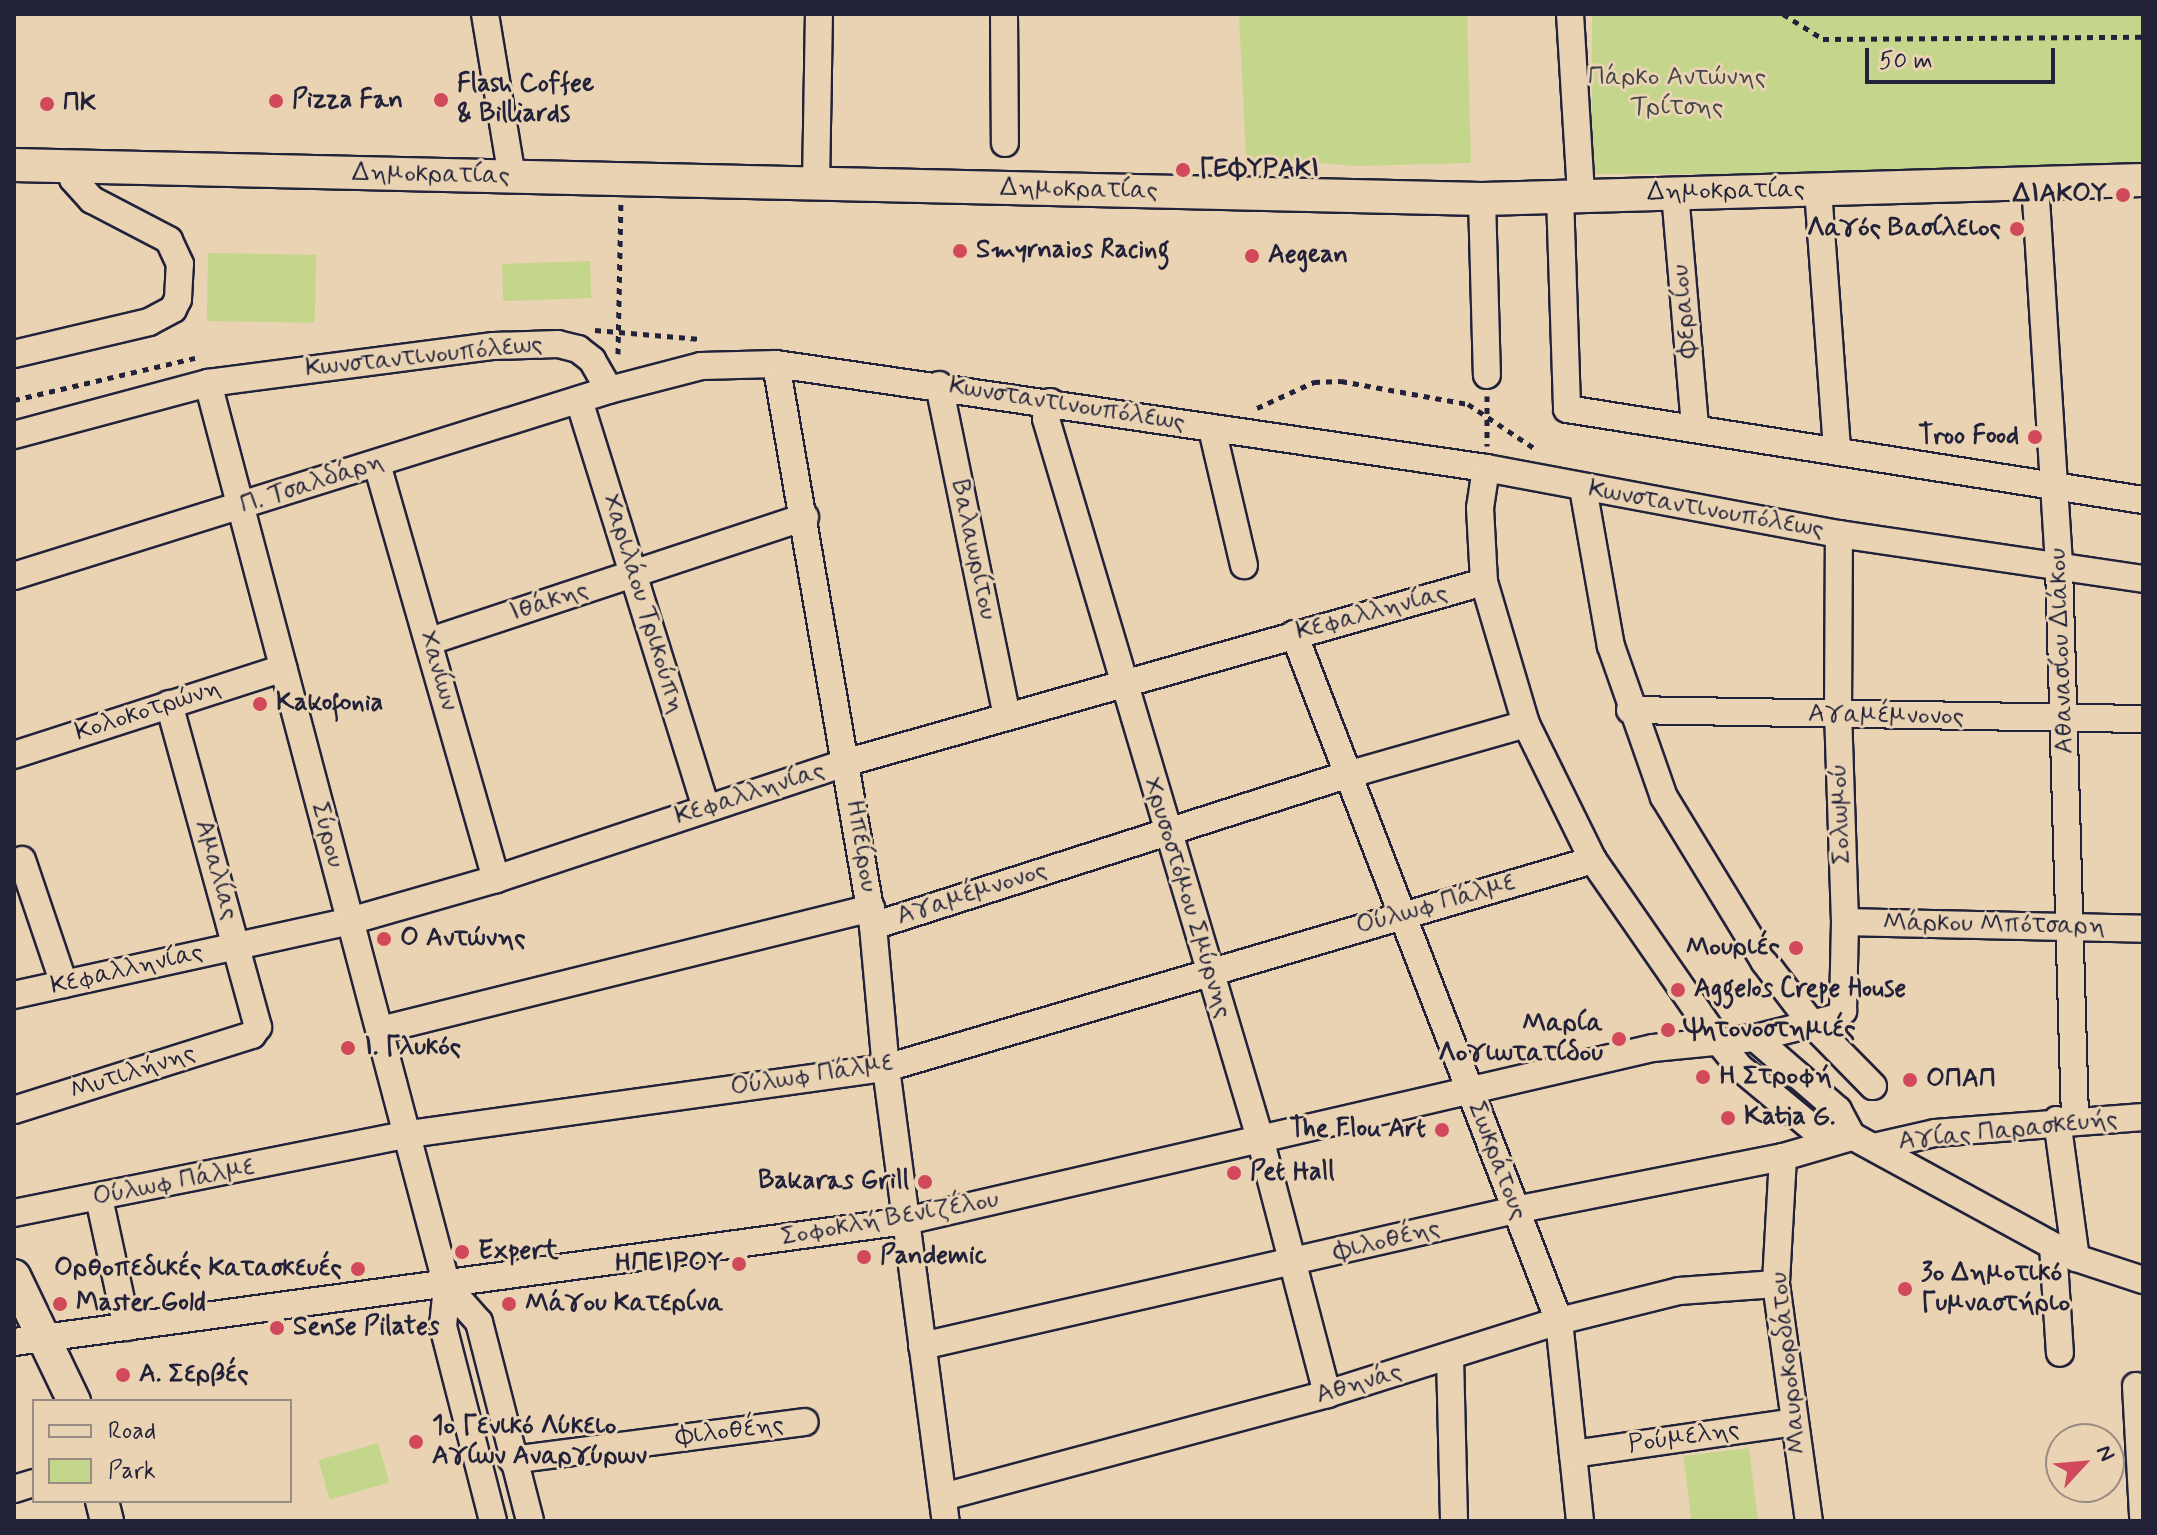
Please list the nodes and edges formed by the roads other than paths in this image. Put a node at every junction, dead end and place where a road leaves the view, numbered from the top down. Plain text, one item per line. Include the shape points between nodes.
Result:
1 (485, 14) edge
2 (819, 14) edge
3 (1004, 14) edge
4 (1570, 14) edge
5 (1005, 143) dead end
6 (14, 165) edge
7 (71, 167) junction
8 (512, 177) junction
9 (2143, 180) edge
10 (2035, 183) junction
11 (816, 184) junction
12 (1818, 190) junction
13 (1675, 193) junction
14 (1570, 196) junction
15 (1482, 199) junction
16 (14, 354) edge
17 (776, 364) junction
18 (1487, 375) road end
19 (604, 381) junction
20 (208, 383) junction
21 (939, 385) junction
22 (579, 400) junction
23 (1050, 402) junction
24 (1695, 428) junction
25 (1212, 429) junction
26 (14, 435) edge
27 (1837, 451) junction
28 (377, 464) junction
29 (1486, 468) junction
30 (2054, 487) junction
31 (1583, 488) junction
32 (2143, 500) edge
33 (241, 507) junction
34 (805, 517) junction
35 (1839, 534) junction
36 (1244, 565) dead end
37 (2059, 566) junction
38 (634, 574) junction
39 (14, 576) edge
40 (2143, 579) edge
41 (1484, 582) junction
42 (1294, 634) junction
43 (430, 641) junction
44 (283, 668) junction
45 (1122, 682) junction
46 (169, 704) junction
47 (1630, 710) junction
48 (1838, 715) junction
49 (1007, 716) junction
50 (2065, 718) junction
51 (2143, 719) edge
52 (1526, 724) junction
53 (14, 755) edge
54 (848, 762) junction
55 (1347, 775) junction
56 (706, 808) junction
57 (1166, 831) junction
58 (22, 860) dead end
59 (1593, 860) junction
60 (496, 879) junction
61 (1402, 914) junction
62 (350, 921) junction
63 (1845, 922) junction
64 (873, 926) junction
65 (2073, 928) junction
66 (2143, 929) edge
67 (237, 945) junction
68 (1211, 971) junction
69 (64, 984) junction
70 (14, 995) edge
71 (1812, 1024) junction
72 (380, 1030) junction
73 (252, 1035) joint
74 (1755, 1038) junction
75 (1719, 1042) junction
76 (886, 1068) junction
77 (1873, 1086) dead end
78 (1471, 1094) junction
79 (14, 1110) edge
80 (2143, 1117) edge
81 (2066, 1119) junction
82 (409, 1134) junction
83 (1260, 1138) junction
84 (1863, 1142) junction
85 (1783, 1157) junction
86 (99, 1198) junction
87 (1515, 1210) junction
88 (14, 1213) edge
89 (906, 1221) junction
90 (2064, 1252) junction
91 (1293, 1263) junction
92 (14, 1276) edge
93 (2143, 1280) edge
94 (1776, 1284) junction
95 (447, 1286) junction
96 (1559, 1321) junction
97 (127, 1327) junction
98 (47, 1338) junction
99 (14, 1342) edge
100 (922, 1346) junction
101 (2060, 1353) dead end
102 (1450, 1356) junction
103 (2136, 1386) dead end
104 (1327, 1394) junction
105 (73, 1399) edge
106 (805, 1422) dead end
107 (1794, 1422) junction
108 (1573, 1454) junction
109 (512, 1460) junction
110 (944, 1509) edge
111 (2143, 1516) edge
112 (493, 1521) edge
113 (530, 1521) edge
114 (1454, 1521) edge
115 (1580, 1521) edge
116 (1809, 1521) edge

1 - 8 street
2 - 11 street
3 - 5 street
4 - 14 street
6 - 7 main road, Δημοκρατίας
7 - 8 main road, Δημοκρατίας
7 - 16 street via 73,179 92,200 174,246 180,264 178,299 173,309 149,322
8 - 11 main road, Δημοκρατίας
9 - 10 main road, Δημοκρατίας
10 - 12 main road, Δημοκρατίας
10 - 30 street, Αθανασίου Διάκου
11 - 15 main road, Δημοκρατίας
12 - 13 main road, Δημοκρατίας
12 - 27 street
13 - 14 main road, Δημοκρατίας
13 - 24 street, Φεραίου
14 - 15 main road, Δημοκρατίας
14 - 24 street via 1567,409
15 - 18 street
17 - 19 street, Κωνσταντινουπόλεως via 701,366
17 - 21 street, Κωνσταντινουπόλεως
17 - 34 street, Ηπείρου
19 - 20 street, Κωνσταντινουπόλεως via 578,349 520,345 365,359
19 - 22 street, Π. Τσαλδάρη
20 - 26 street, Κωνσταντινουπόλεως
20 - 33 street, Σύρου
21 - 23 street, Κωνσταντινουπόλεως
21 - 49 street, Βαλαωρίτου
22 - 28 street, Π. Τσαλδάρη
22 - 38 street, Χαριλάου Τρικούπη
23 - 25 street, Κωνσταντινουπόλεως
23 - 45 street, Χρυσοστόμου Σμύρνης via 1046,419
24 - 27 street
25 - 29 street, Κωνσταντινουπόλεως
25 - 36 street
27 - 30 street
28 - 33 street, Π. Τσαλδάρη
28 - 43 street, Χανίων
29 - 31 street, Κωνσταντινουπόλεως
29 - 41 street via 1480,508
30 - 32 street
30 - 37 street, Αθανασίου Διάκου
31 - 35 street, Κωνσταντινουπόλεως
31 - 47 street via 1591,557
33 - 39 street, Π. Τσαλδάρη
33 - 44 street, Σύρου
34 - 38 street, Ιθάκης
34 - 54 street, Ηπείρου
35 - 37 street, Κωνσταντινουπόλεως
35 - 48 street, Σολωμού
37 - 40 street, Κωνσταντινουπόλεως
37 - 50 street, Αθανασίου Διάκου
38 - 43 street, Ιθάκης
38 - 56 street, Χαριλάου Τρικούπη
41 - 42 street, Κεφαλληνίας
41 - 52 street
42 - 45 street, Κεφαλληνίας
42 - 55 street, Σωκράτους
43 - 60 street, Χανίων
44 - 46 street, Κολοκοτρώνη
44 - 62 street, Σύρου
45 - 49 street, Κεφαλληνίας
45 - 57 street, Χρυσοστόμου Σμύρνης
46 - 53 street, Κολοκοτρώνη
46 - 67 street, Αμαλίας
47 - 48 street, Αγαμέμνονος
47 - 71 street via 1664,797 1713,882
48 - 50 street, Αγαμέμνονος
48 - 63 street, Σολωμού
49 - 54 street, Κεφαλληνίας
50 - 51 street, Αγαμέμνονος
50 - 65 street, Αθανασίου Διάκου
52 - 55 street, Αγαμέμνονος
52 - 59 street
54 - 56 street, Κεφαλληνίας
54 - 64 street, Ηπείρου
55 - 57 street, Αγαμέμνονος
55 - 61 street, Σωκράτους
56 - 60 street, Κεφαλληνίας
57 - 64 street, Αγαμέμνονος
57 - 68 street, Χρυσοστόμου Σμύρνης
58 - 69 street
59 - 61 street, Ούλωφ Πάλμε
59 - 75 street
60 - 62 street, Κεφαλληνίας
61 - 68 street, Ούλωφ Πάλμε
61 - 78 street, Σωκράτους
62 - 67 street, Κεφαλληνίας
62 - 72 street, Σύρου
63 - 65 street, Μάρκου Μπότσαρη
63 - 71 street, Σολωμού via 1843,1011
64 - 72 street, Αγαμέμνονος via 871,908
64 - 76 street, Ηπείρου
65 - 66 street, Μάρκου Μπότσαρη
65 - 81 street, Αθανασίου Διάκου
67 - 69 street, Κεφαλληνίας
67 - 73 street, Αμαλίας via 258,1014
68 - 76 street, Ούλωφ Πάλμε
68 - 83 street, Χρυσοστόμου Σμύρνης
69 - 70 street, Κεφαλληνίας
71 - 74 street, Σοφοκλή Βενιζέλου
71 - 77 street
72 - 82 street, Σύρου
73 - 79 street, Μυτιλήνης
74 - 75 street, Σοφοκλή Βενιζέλου
74 - 84 street via 1838,1110
75 - 78 street, Σοφοκλή Βενιζέλου via 1653,1048
75 - 84 street via 1739,1067 1816,1131
76 - 82 street, Ούλωφ Πάλμε
76 - 89 street, Ηπείρου
78 - 83 street, Σοφοκλή Βενιζέλου
78 - 87 street, Σωκράτους
80 - 81 street, Αγίας Παρασκευής
81 - 84 street, Αγίας Παρασκευής
81 - 90 street, Αθανασίου Διάκου
82 - 86 street, Ούλωφ Πάλμε
82 - 95 street, Σύρου
83 - 89 street, Σοφοκλή Βενιζέλου
83 - 91 street, Χρυσοστόμου Σμύρνης
84 - 85 street, Φιλοθέης
84 - 90 street
85 - 87 street, Φιλοθέης
85 - 94 street, Μαυροκορδάτου
86 - 88 street, Ούλωφ Πάλμε
86 - 97 street
87 - 91 street, Φιλοθέης
87 - 96 street, Σωκράτους
89 - 95 street, Σοφοκλή Βενιζέλου
89 - 100 street, Ηπείρου
90 - 93 street
90 - 101 street, Αθανασίου Διάκου
91 - 100 street, Φιλοθέης
91 - 104 street, Χρυσοστόμου Σμύρνης
92 - 98 main road
94 - 96 street, Αθηνάς via 1679,1291
94 - 107 street, Μαυροκορδάτου
95 - 97 street, Σοφοκλή Βενιζέλου
95 - 109 street, Σύρου via 479,1322
95 - 112 street, Σύρου via 443,1326
96 - 102 street, Αθηνάς
96 - 108 street, Σωκράτους
97 - 98 street, Σοφοκλή Βενιζέλου
98 - 99 street, Σοφοκλή Βενιζέλου
98 - 105 main road
100 - 110 street, Ηπείρου
102 - 104 street, Αθηνάς
102 - 114 street
103 - 111 street
104 - 110 street, Αθηνάς
106 - 109 street, Φιλοθέης
107 - 108 street, Ρούμελης
107 - 116 street, Μαυροκορδάτου
108 - 115 street, Σωκράτους
109 - 113 street, Σύρου

